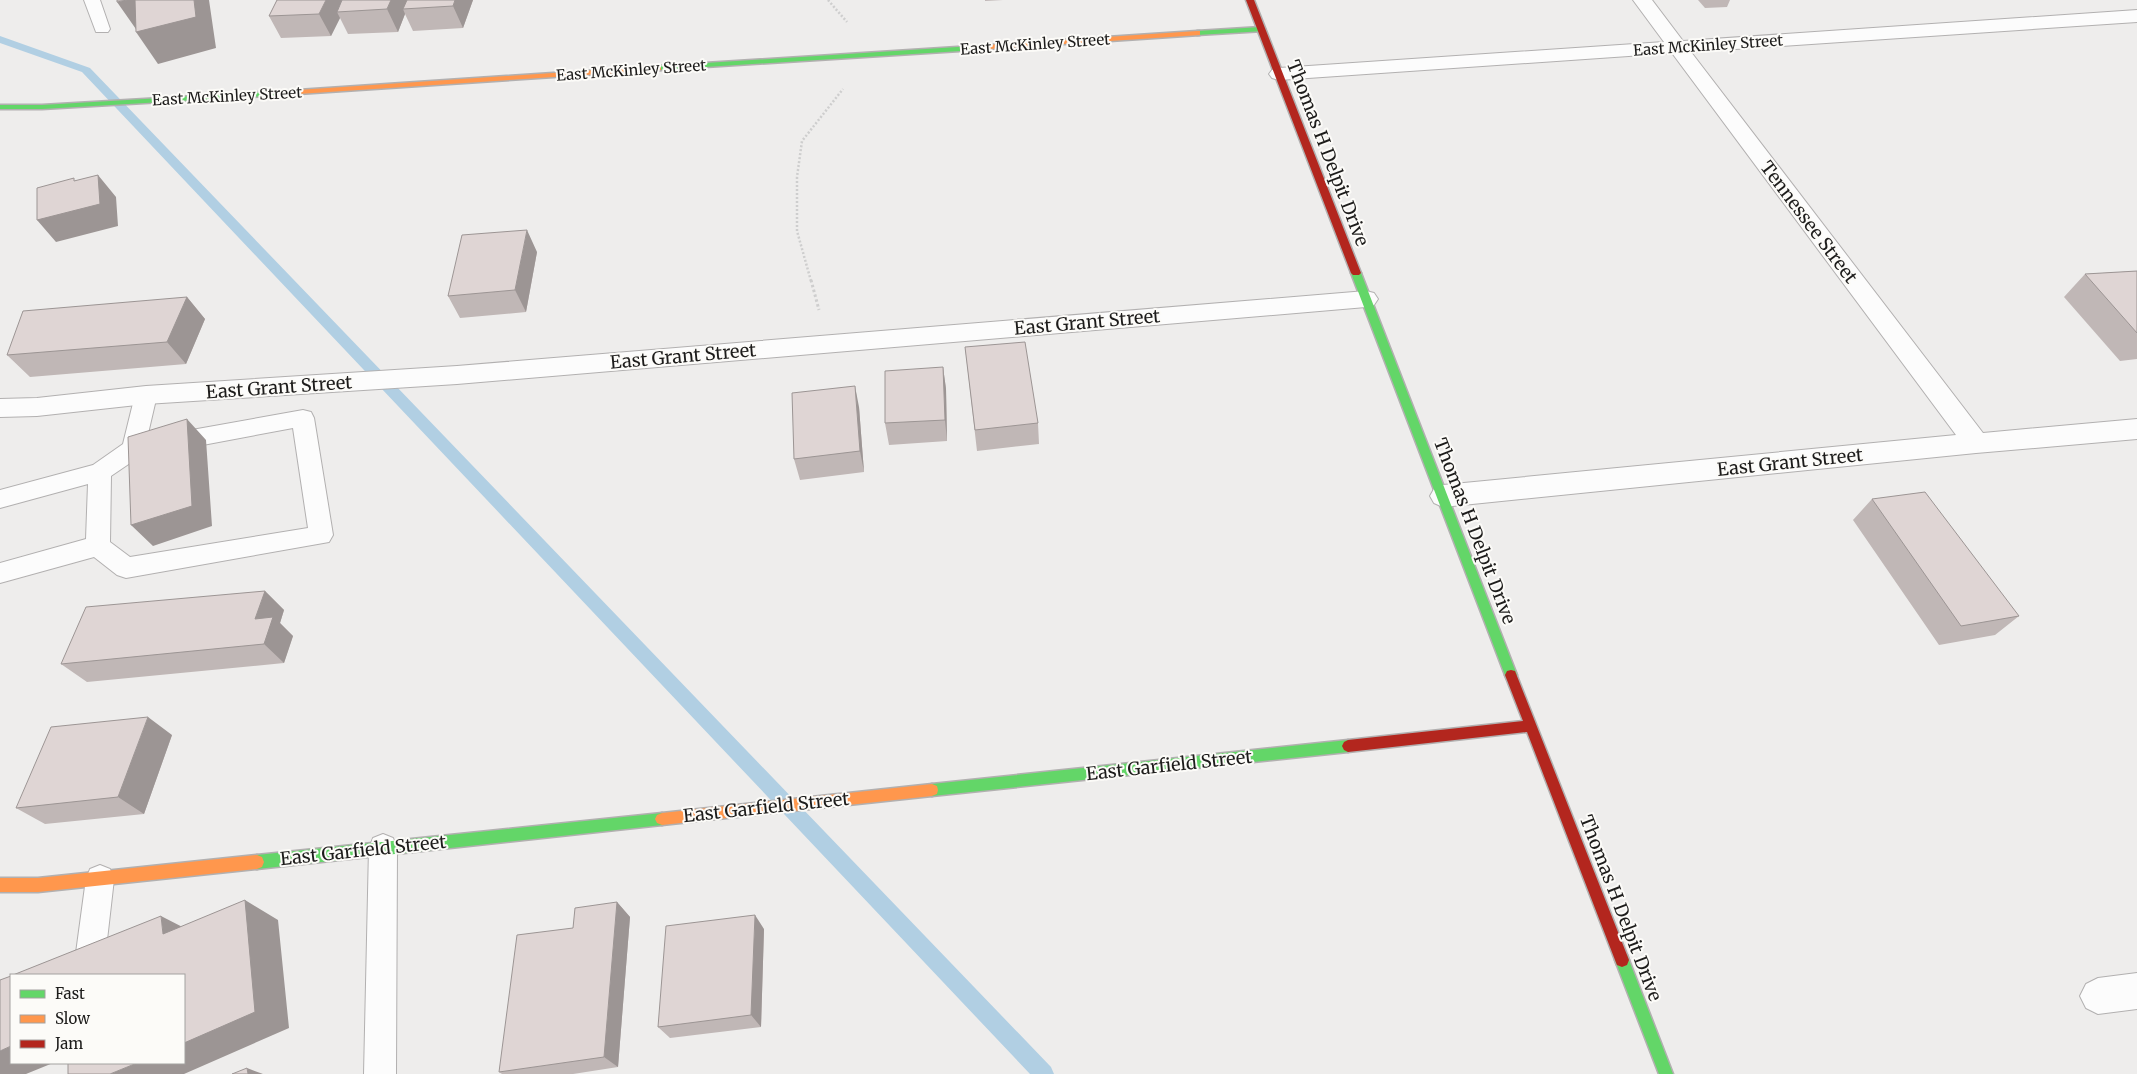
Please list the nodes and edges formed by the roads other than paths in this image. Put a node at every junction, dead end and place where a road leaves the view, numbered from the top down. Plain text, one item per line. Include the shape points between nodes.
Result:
1 (92, 0) edge
2 (1250, 0) edge
3 (1642, 0) edge
4 (2137, 16) edge
5 (102, 29) dead end
6 (1261, 29) junction
7 (1676, 47) junction
8 (1279, 74) junction
9 (0, 107) edge
10 (1366, 299) junction
11 (146, 395) junction
12 (0, 408) edge
13 (2137, 429) edge
14 (1976, 443) junction
15 (134, 449) junction
16 (100, 472) junction
17 (1443, 496) junction
18 (0, 500) edge
19 (98, 546) junction
20 (0, 573) edge
21 (1532, 726) junction
22 (383, 848) junction
23 (100, 879) junction
24 (0, 884) edge
25 (80, 970) edge
26 (2137, 991) edge
27 (2098, 996) dead end
28 (380, 1074) edge
29 (1666, 1074) edge

1 - 5 lane
2 - 6 street, Thomas H Delpit Drive
3 - 7 street, Tennessee Street
4 - 7 street, East McKinley Street
6 - 8 street, Thomas H Delpit Drive
6 - 9 street, East McKinley Street via 176,99
7 - 8 street, East McKinley Street
7 - 14 street, Tennessee Street
8 - 10 street, Thomas H Delpit Drive
10 - 11 street, East Grant Street via 457,375
10 - 17 street, Thomas H Delpit Drive
11 - 12 street, East Grant Street
11 - 15 lane
13 - 14 street, East Grant Street
14 - 17 street, East Grant Street
15 - 16 lane
15 - 19 lane via 303,418 320,535 126,568
16 - 18 lane
16 - 19 lane
17 - 21 street, Thomas H Delpit Drive
19 - 20 lane
21 - 22 street, East Garfield Street
21 - 29 street, Thomas H Delpit Drive
22 - 23 street, East Garfield Street
22 - 28 lane
23 - 24 street, East Garfield Street via 38,885
23 - 25 lane
26 - 27 street

